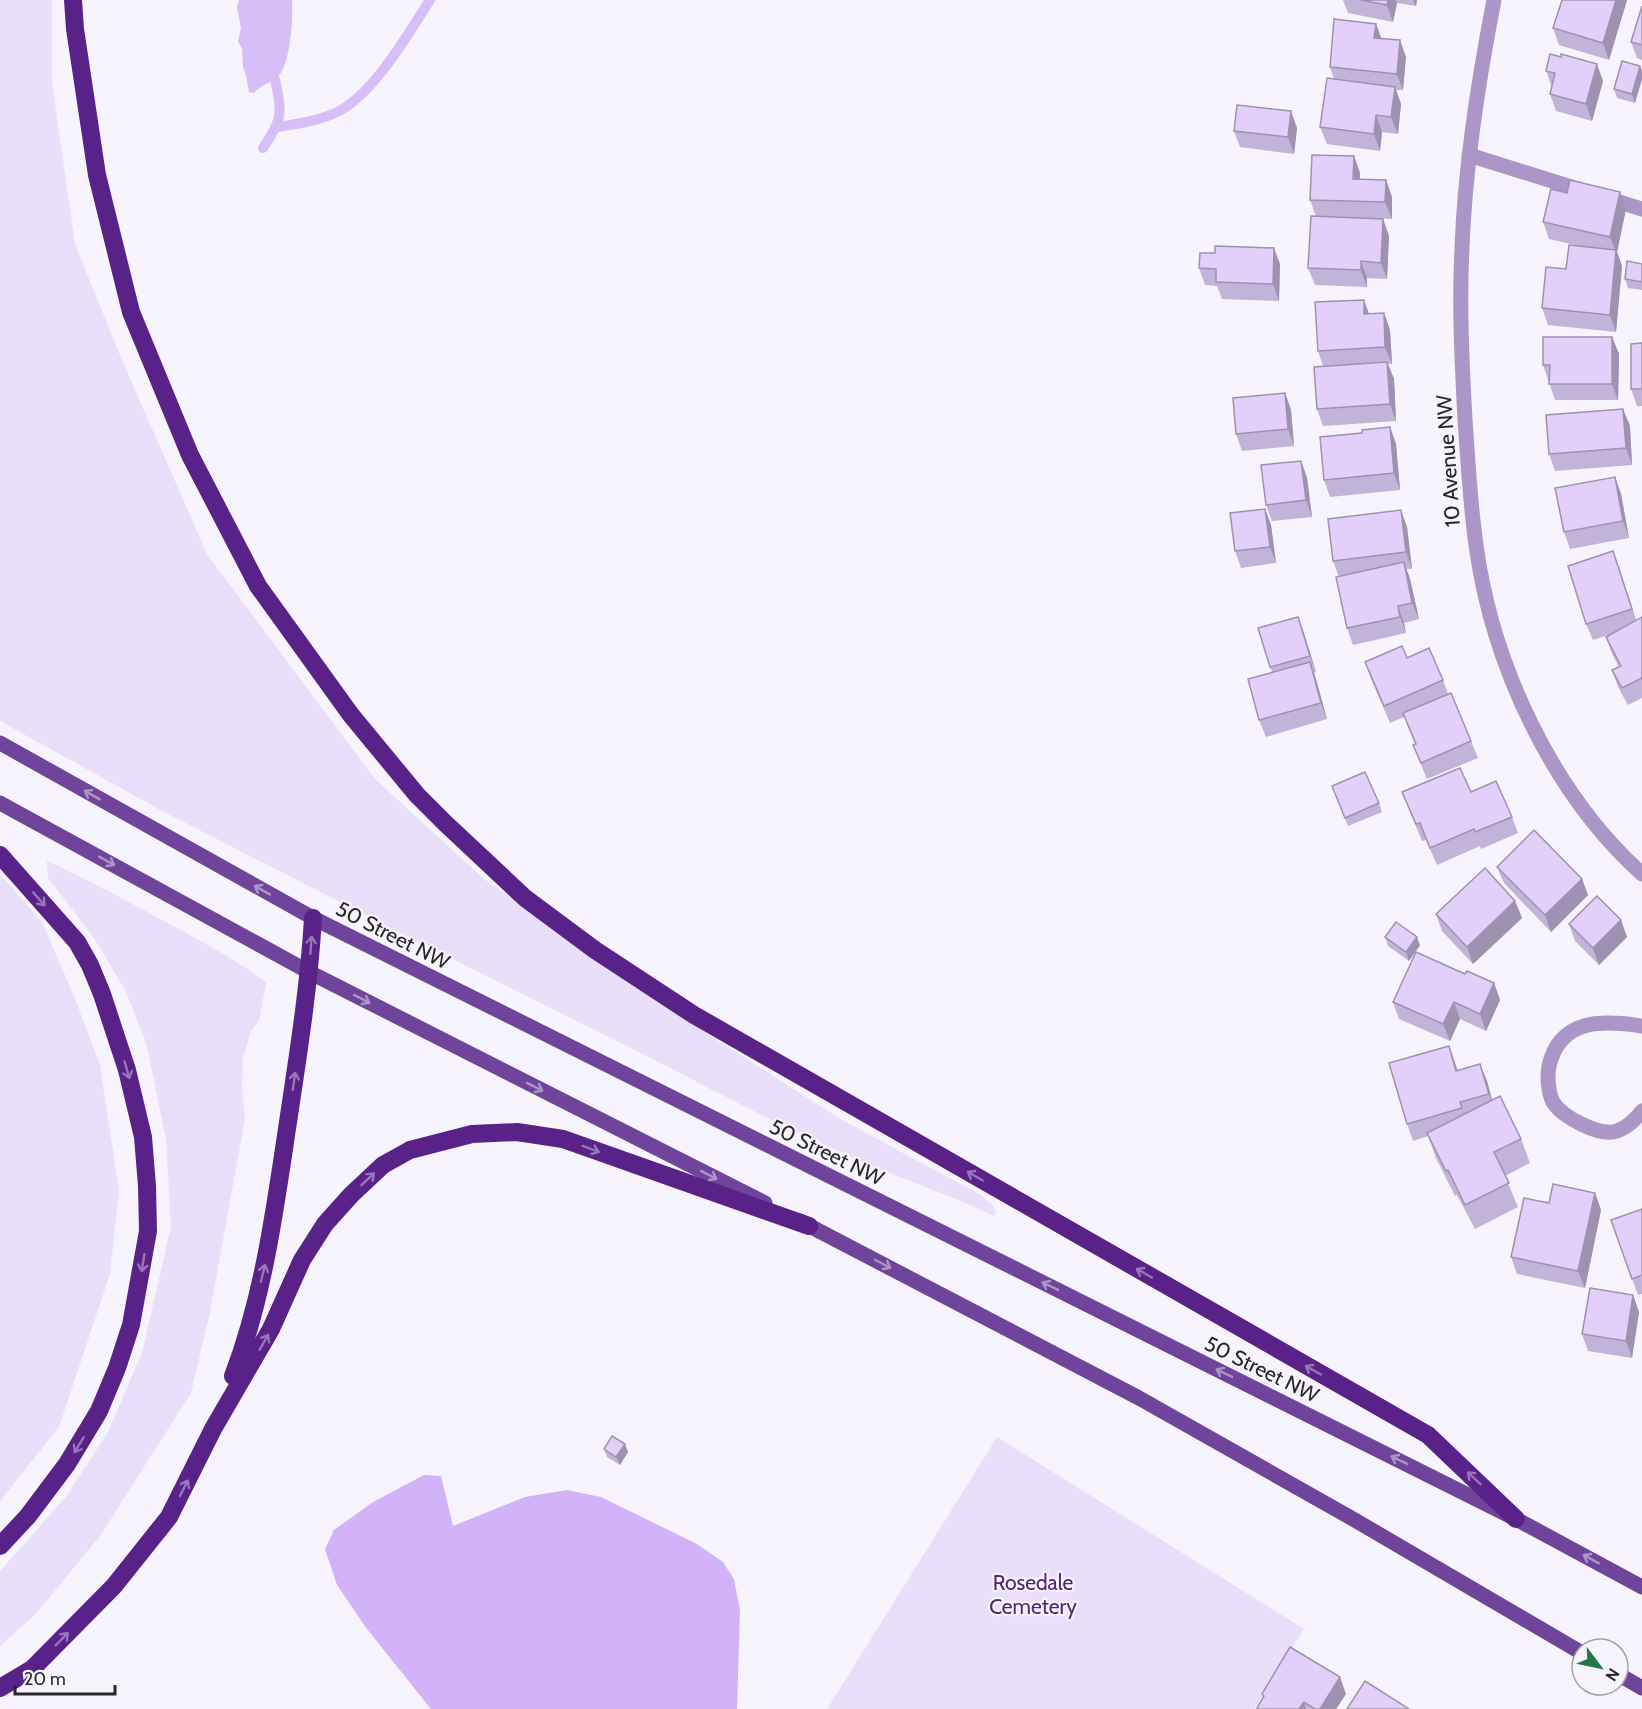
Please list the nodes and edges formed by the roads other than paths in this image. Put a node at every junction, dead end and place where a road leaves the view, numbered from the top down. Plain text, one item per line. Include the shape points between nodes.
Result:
1 (73, 0) edge
2 (1494, 0) edge
3 (1469, 155) junction
4 (1642, 209) edge
5 (0, 743) edge
6 (0, 803) edge
7 (0, 855) edge
8 (1642, 874) edge
9 (313, 918) junction
10 (309, 972) junction
11 (1642, 1026) edge
12 (1642, 1111) edge
13 (809, 1226) junction
14 (213, 1428) junction
15 (1516, 1518) junction
16 (0, 1546) edge
17 (1642, 1587) edge
18 (1570, 1646) edge
19 (0, 1688) edge

15 -> 1 highway via 1428,1435 642,983 525,898 417,795 351,715 258,586 190,455 131,312 97,175
2 - 3 street, 10 Avenue NW
3 - 4 street
3 - 8 street, 10 Avenue NW via 1460,336 1476,546 1488,607 1522,705 1550,757 1605,836
9 -> 5 main road, 50 Street NW
6 -> 10 main road
7 -> 16 highway via 77,942 102,994 127,1070 143,1137 148,1231 131,1325 99,1411 67,1464
10 -> 9 highway
15 -> 9 main road, 50 Street NW
10 -> 13 main road
14 -> 10 highway via 243,1350 270,1247
11 - 12 street via 1612,1021 1576,1027 1552,1053 1547,1075 1553,1102 1582,1125 1615,1132 1633,1122
14 -> 13 highway via 271,1329 302,1260 325,1224 383,1165 410,1150 472,1134 517,1132 563,1139
13 -> 18 main road via 1138,1398
19 -> 14 highway via 32,1669 114,1586 169,1517
17 -> 15 main road, 50 Street NW

